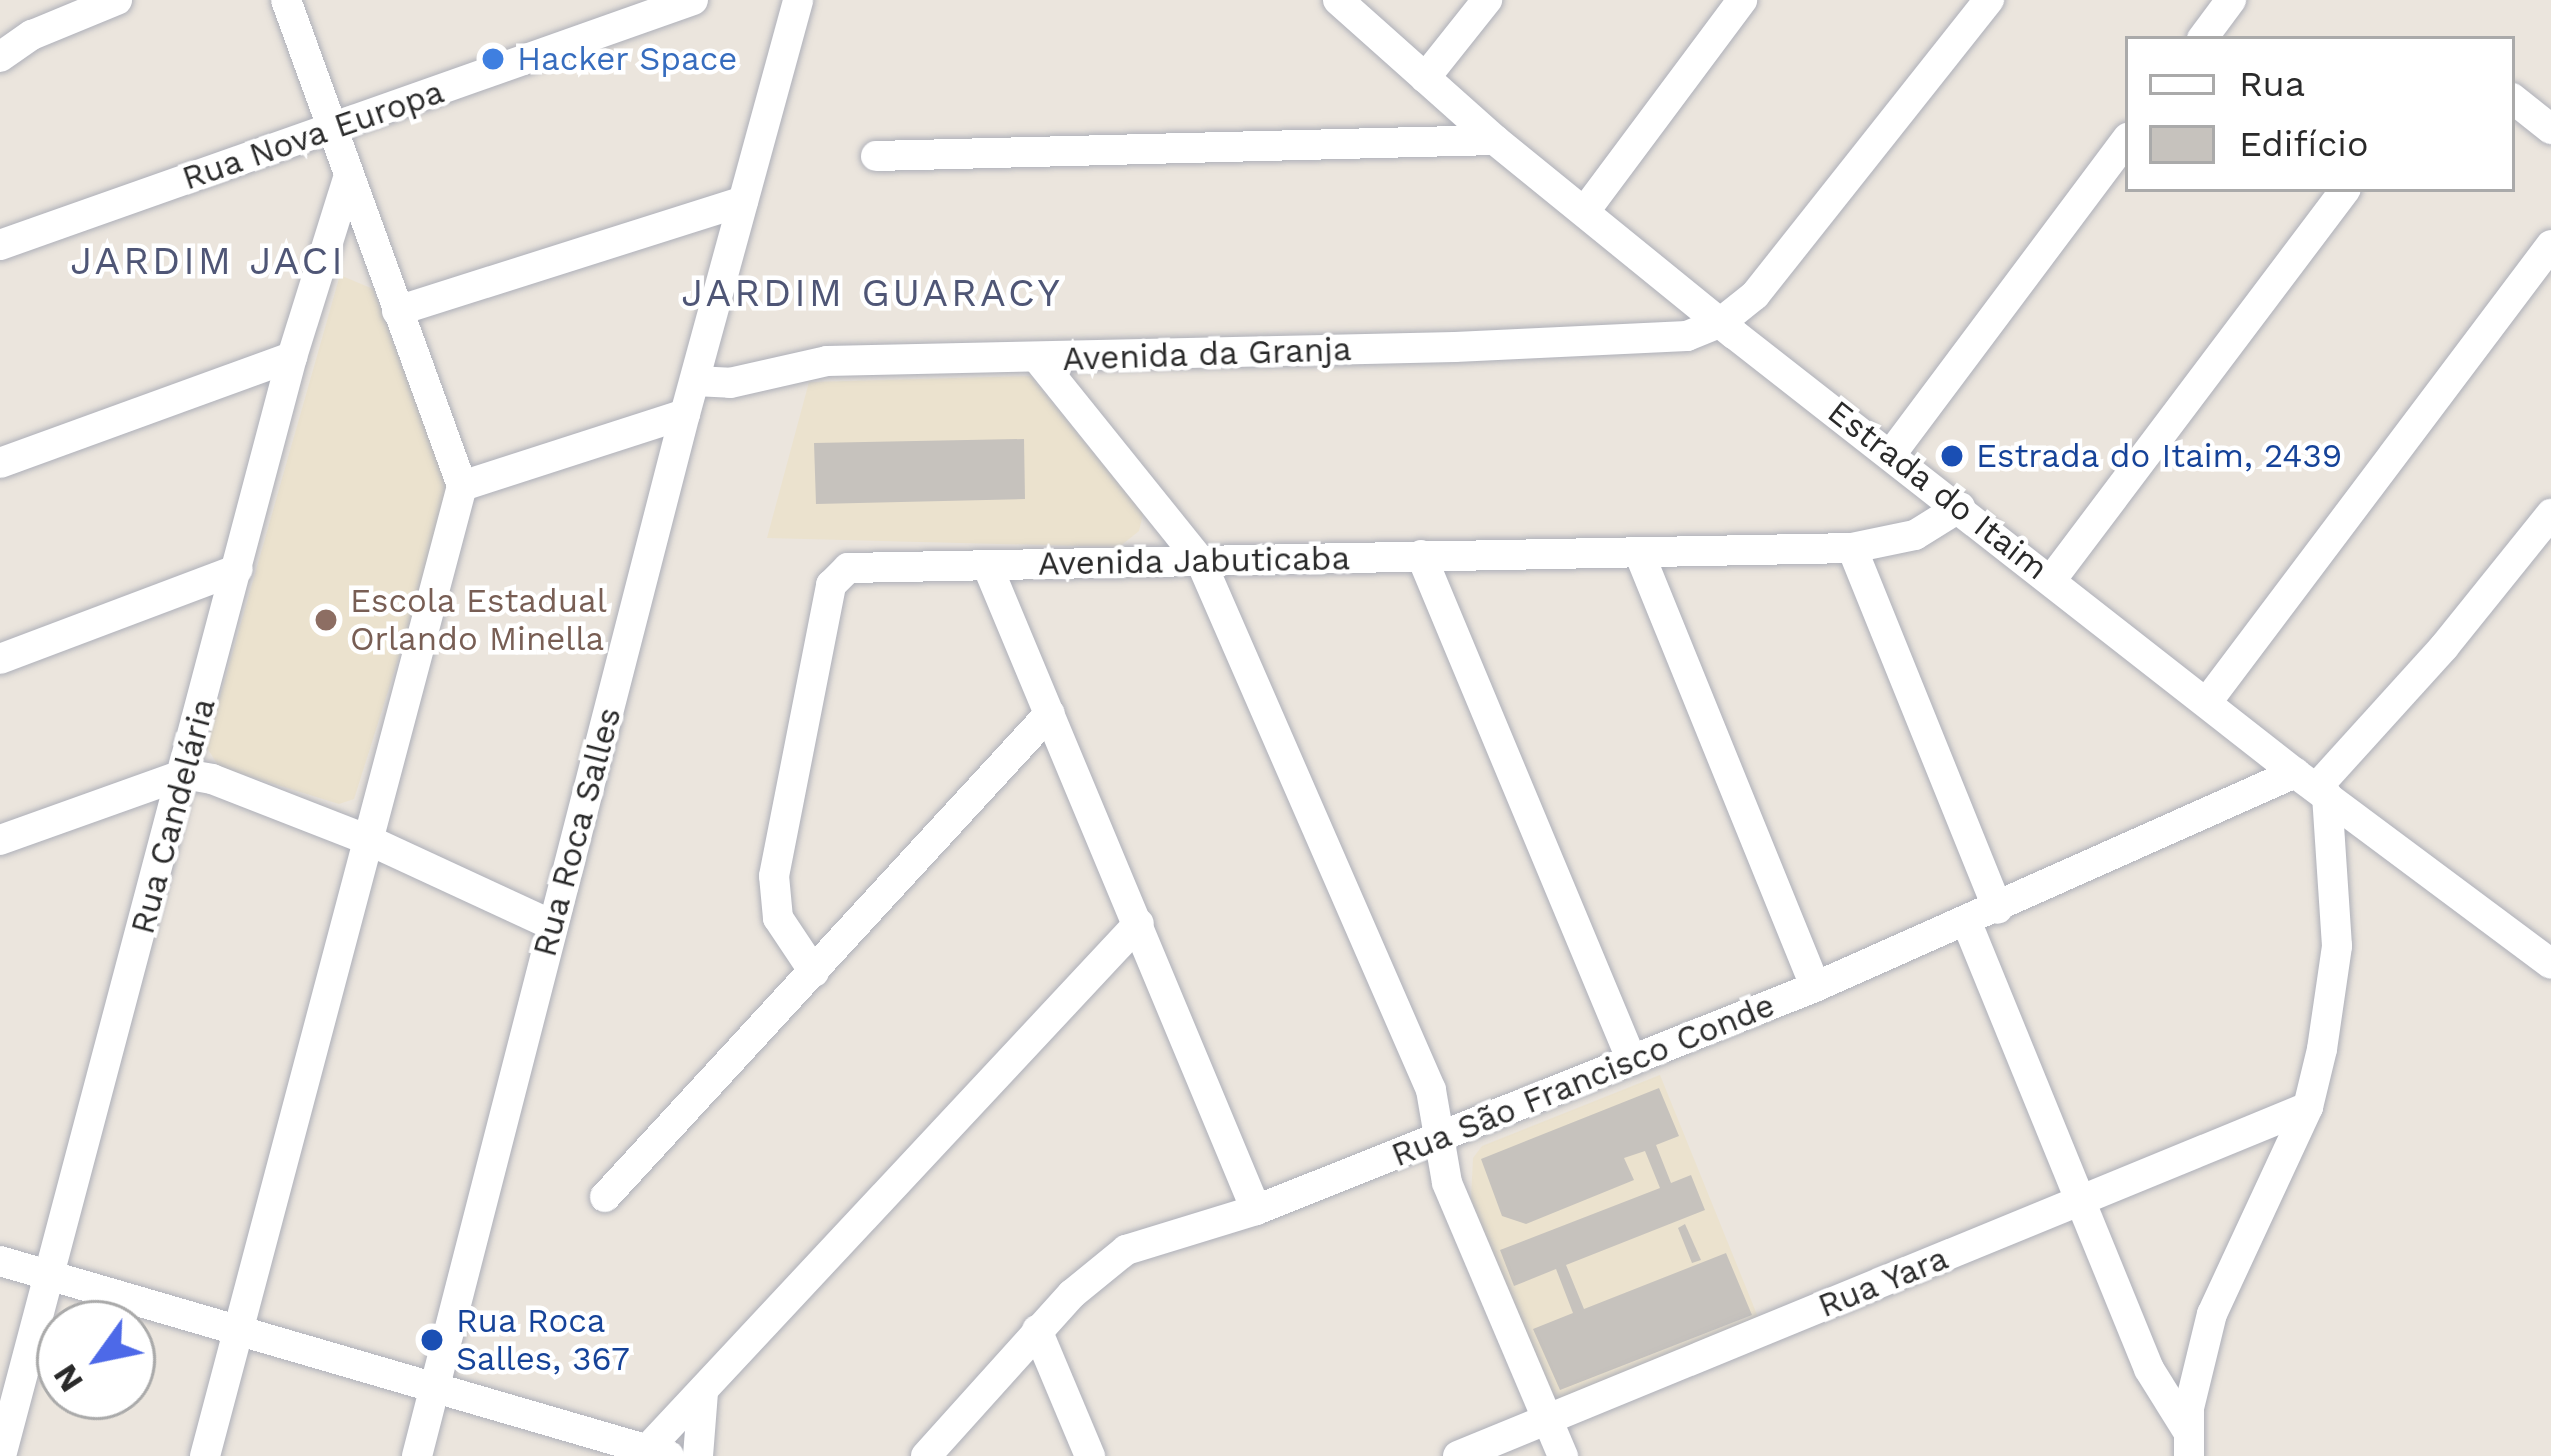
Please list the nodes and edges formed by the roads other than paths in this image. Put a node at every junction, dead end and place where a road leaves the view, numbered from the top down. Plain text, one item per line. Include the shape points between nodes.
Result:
1 (117, 0) edge
2 (286, 0) edge
3 (693, 0) edge
4 (798, 0) edge
5 (1338, 0) edge
6 (1487, 0) edge
7 (1742, 0) edge
8 (1989, 0) edge
9 (2231, 0) edge
10 (60, 11) edge
11 (2204, 36) edge
12 (0, 57) edge
13 (1425, 78) junction
14 (2515, 100) edge
15 (331, 129) junction
16 (2551, 129) edge
17 (1495, 140) junction
18 (2125, 142) edge
19 (876, 156) dead end
20 (348, 178) junction
21 (2344, 192) edge
22 (743, 201) junction
23 (1585, 211) junction
24 (0, 245) edge
25 (2551, 245) edge
26 (398, 310) junction
27 (1720, 323) junction
28 (292, 357) junction
29 (1038, 359) junction
30 (695, 381) junction
31 (685, 414) junction
32 (1892, 453) junction
33 (0, 463) edge
34 (462, 486) junction
35 (1960, 507) junction
36 (2551, 514) edge
37 (1852, 548) junction
38 (1421, 555) junction
39 (1640, 555) junction
40 (1201, 562) junction
41 (987, 565) junction
42 (238, 569) junction
43 (2052, 579) junction
44 (0, 659) edge
45 (2207, 702) junction
46 (1050, 713) junction
47 (184, 774) junction
48 (2313, 784) junction
49 (366, 839) junction
50 (0, 840) edge
51 (1998, 909) junction
52 (1139, 923) junction
53 (1967, 923) junction
54 (552, 925) junction
55 (2551, 964) edge
56 (814, 972) junction
57 (1815, 987) junction
58 (1632, 1061) junction
59 (2308, 1107) junction
60 (1440, 1139) junction
61 (604, 1197) dead end
62 (2082, 1200) junction
63 (1256, 1210) junction
64 (0, 1261) edge
65 (52, 1275) junction
66 (240, 1328) junction
67 (1037, 1330) junction
68 (436, 1386) junction
69 (703, 1392) junction
70 (1548, 1419) junction
71 (2188, 1443) edge
72 (651, 1454) edge
73 (1, 1456) edge
74 (205, 1456) edge
75 (417, 1456) edge
76 (698, 1456) edge
77 (926, 1456) edge
78 (1090, 1456) edge
79 (1458, 1456) edge
80 (1563, 1456) edge

1 - 10 street
2 - 15 street
3 - 15 street, Rua Nova Europa
4 - 22 street, Rua Roca Salles
5 - 13 street, Estrada do Itaim
6 - 13 street
7 - 23 street
8 - 27 street via 1755,295
9 - 11 street
10 - 12 street
13 - 17 street, Estrada do Itaim
14 - 16 street
15 - 20 street
15 - 24 street, Rua Nova Europa
17 - 19 street
17 - 23 street, Estrada do Itaim
18 - 32 street
20 - 26 street
20 - 28 street, Rua Candelária
21 - 43 street
22 - 26 street
22 - 30 street, Rua Roca Salles
23 - 27 street, Estrada do Itaim
25 - 45 street
26 - 34 street
27 - 29 street, Avenida da Granja via 1688,336
27 - 32 street, Estrada do Itaim
28 - 33 street
28 - 42 street, Rua Candelária
29 - 30 street, Avenida da Granja via 827,361 730,383
29 - 40 street
30 - 31 street, Rua Roca Salles
31 - 34 street
31 - 54 street, Rua Roca Salles
32 - 35 street, Estrada do Itaim
34 - 49 street
35 - 37 street, Avenida Jabuticaba via 1915,535
35 - 43 street, Estrada do Itaim
36 - 48 street via 2444,646
37 - 39 street, Avenida Jabuticaba
37 - 51 street
38 - 39 street, Avenida Jabuticaba
38 - 40 street, Avenida Jabuticaba
38 - 58 street
39 - 57 street
40 - 41 street, Avenida Jabuticaba
40 - 60 street via 1431,1090
41 - 46 street
41 - 56 street, Avenida Jabuticaba via 854,566 834,578 774,876 778,918
42 - 44 street
42 - 47 street, Rua Candelária
43 - 45 street, Estrada do Itaim
45 - 48 street, Estrada do Itaim
46 - 52 street
46 - 56 street
47 - 49 street
47 - 50 street
47 - 65 street, Rua Candelária
48 - 51 street, Rua São Francisco Conde
48 - 55 street, Estrada do Itaim
48 - 59 street via 2337,946
49 - 54 street
49 - 66 street
51 - 53 street, Rua São Francisco Conde
52 - 63 street
52 - 69 street
53 - 57 street, Rua São Francisco Conde
53 - 62 street
54 - 68 street, Rua Roca Salles
56 - 61 street
57 - 58 street, Rua São Francisco Conde
58 - 60 street, Rua São Francisco Conde
59 - 62 street, Rua Yara
59 - 71 street via 2212,1314
60 - 63 street, Rua São Francisco Conde
60 - 70 street via 1448,1183
62 - 70 street, Rua Yara
62 - 71 street via 2149,1369
63 - 67 street, Rua São Francisco Conde via 1126,1250
64 - 65 street
65 - 66 street
65 - 73 street, Rua Candelária
66 - 68 street
66 - 74 street
67 - 77 street, Rua São Francisco Conde
67 - 78 street
68 - 72 street
68 - 75 street, Rua Roca Salles
69 - 72 street
69 - 76 street
70 - 79 street, Rua Yara
70 - 80 street

